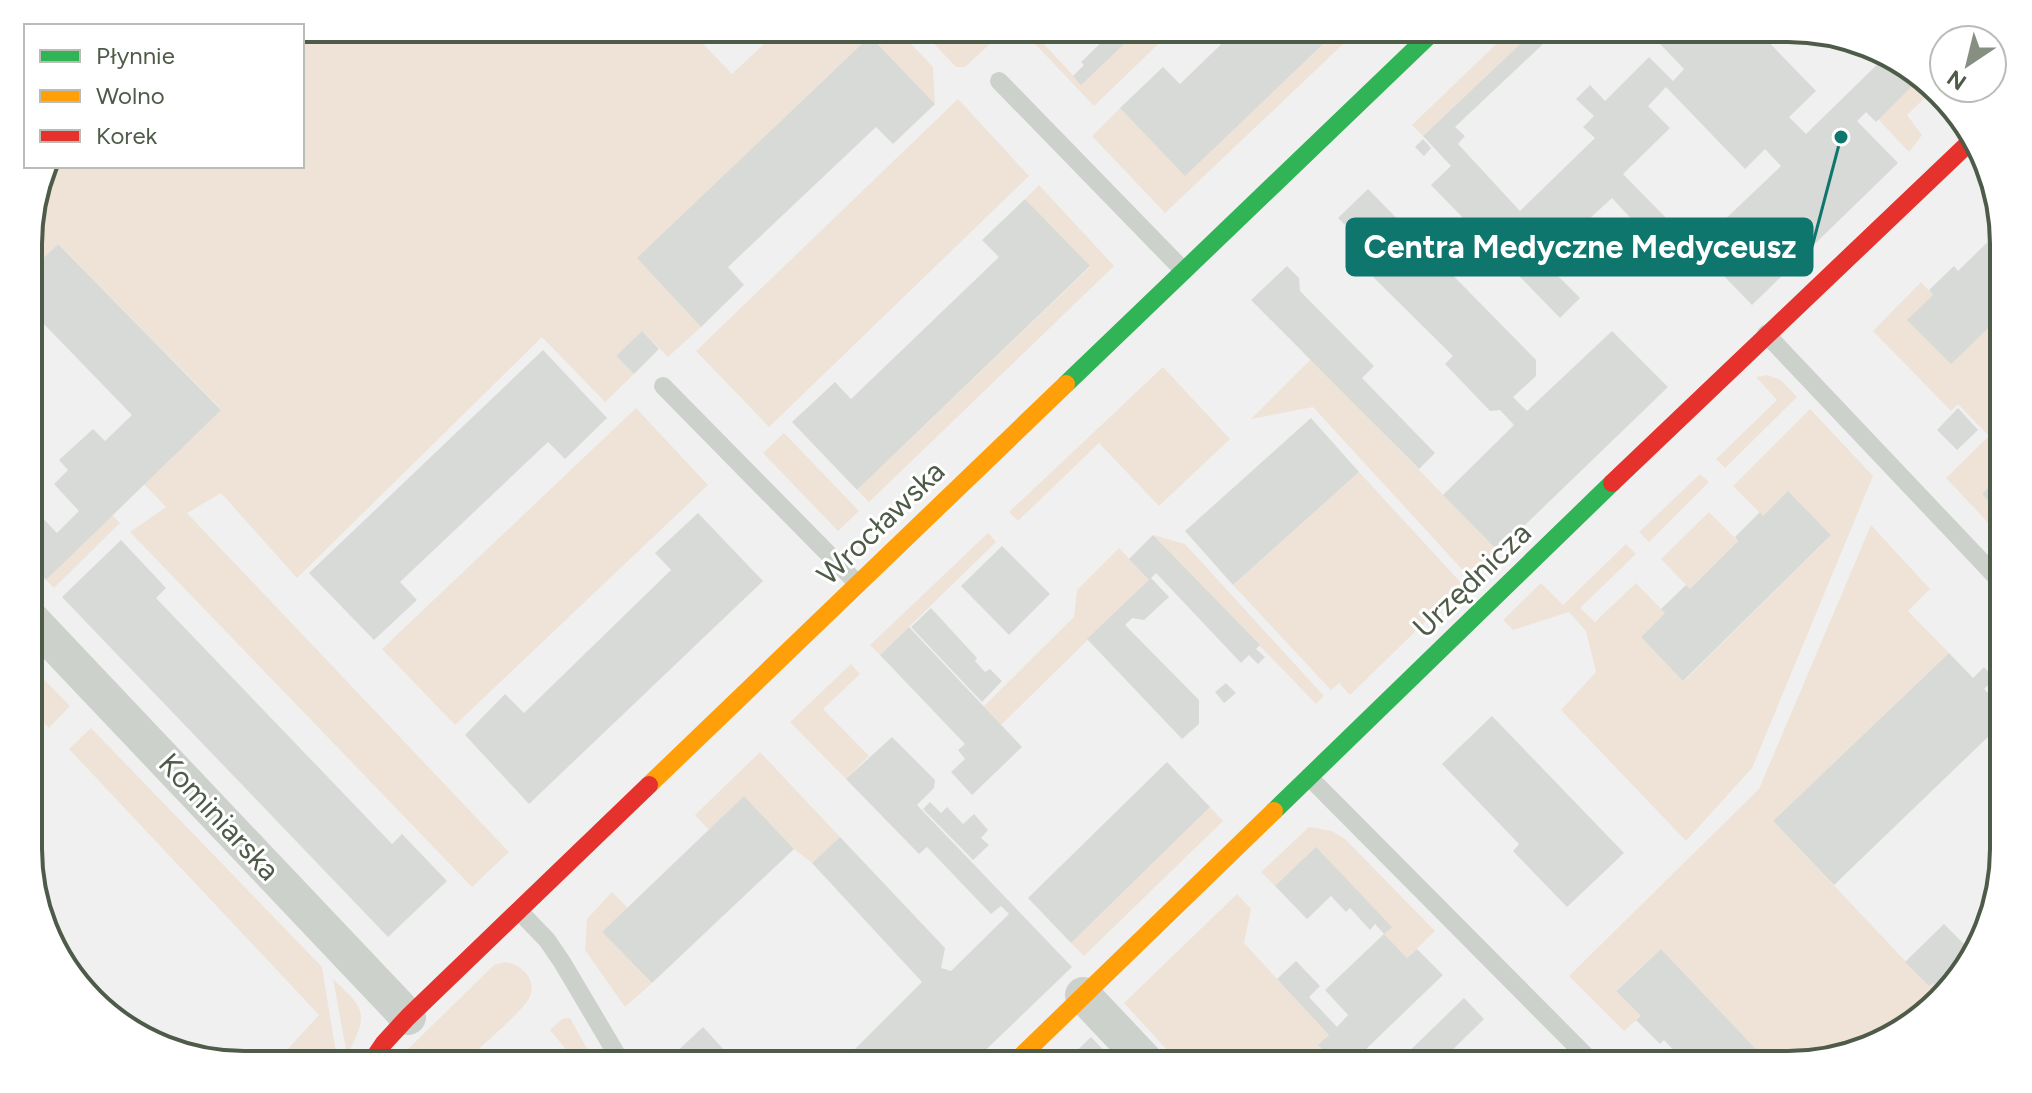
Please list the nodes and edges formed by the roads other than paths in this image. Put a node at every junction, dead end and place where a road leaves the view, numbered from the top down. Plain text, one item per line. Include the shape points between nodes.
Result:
1 (1422, 42) edge
2 (999, 81) dead end
3 (1965, 147) edge
4 (1184, 271) junction
5 (1766, 334) junction
6 (663, 386) dead end
7 (1990, 570) edge
8 (858, 584) junction
9 (42, 631) edge
10 (1309, 777) junction
11 (519, 911) junction
12 (1083, 995) junction
13 (408, 1017) junction
14 (379, 1051) edge
15 (615, 1051) edge
16 (1026, 1051) edge
17 (1136, 1051) edge
18 (1581, 1051) edge

1 - 4 street, Wrocławska
2 - 4 lane
3 - 5 street, Urzędnicza
4 - 8 street, Wrocławska
5 - 7 lane
5 - 10 street, Urzędnicza
6 - 8 lane
8 - 11 street, Wrocławska
9 - 13 street, Kominiarska
10 - 12 street, Urzędnicza
10 - 18 lane
11 - 13 street, Wrocławska
11 - 15 lane via 547,940
12 - 16 street, Urzędnicza
12 - 17 street
13 - 14 street, Wrocławska

